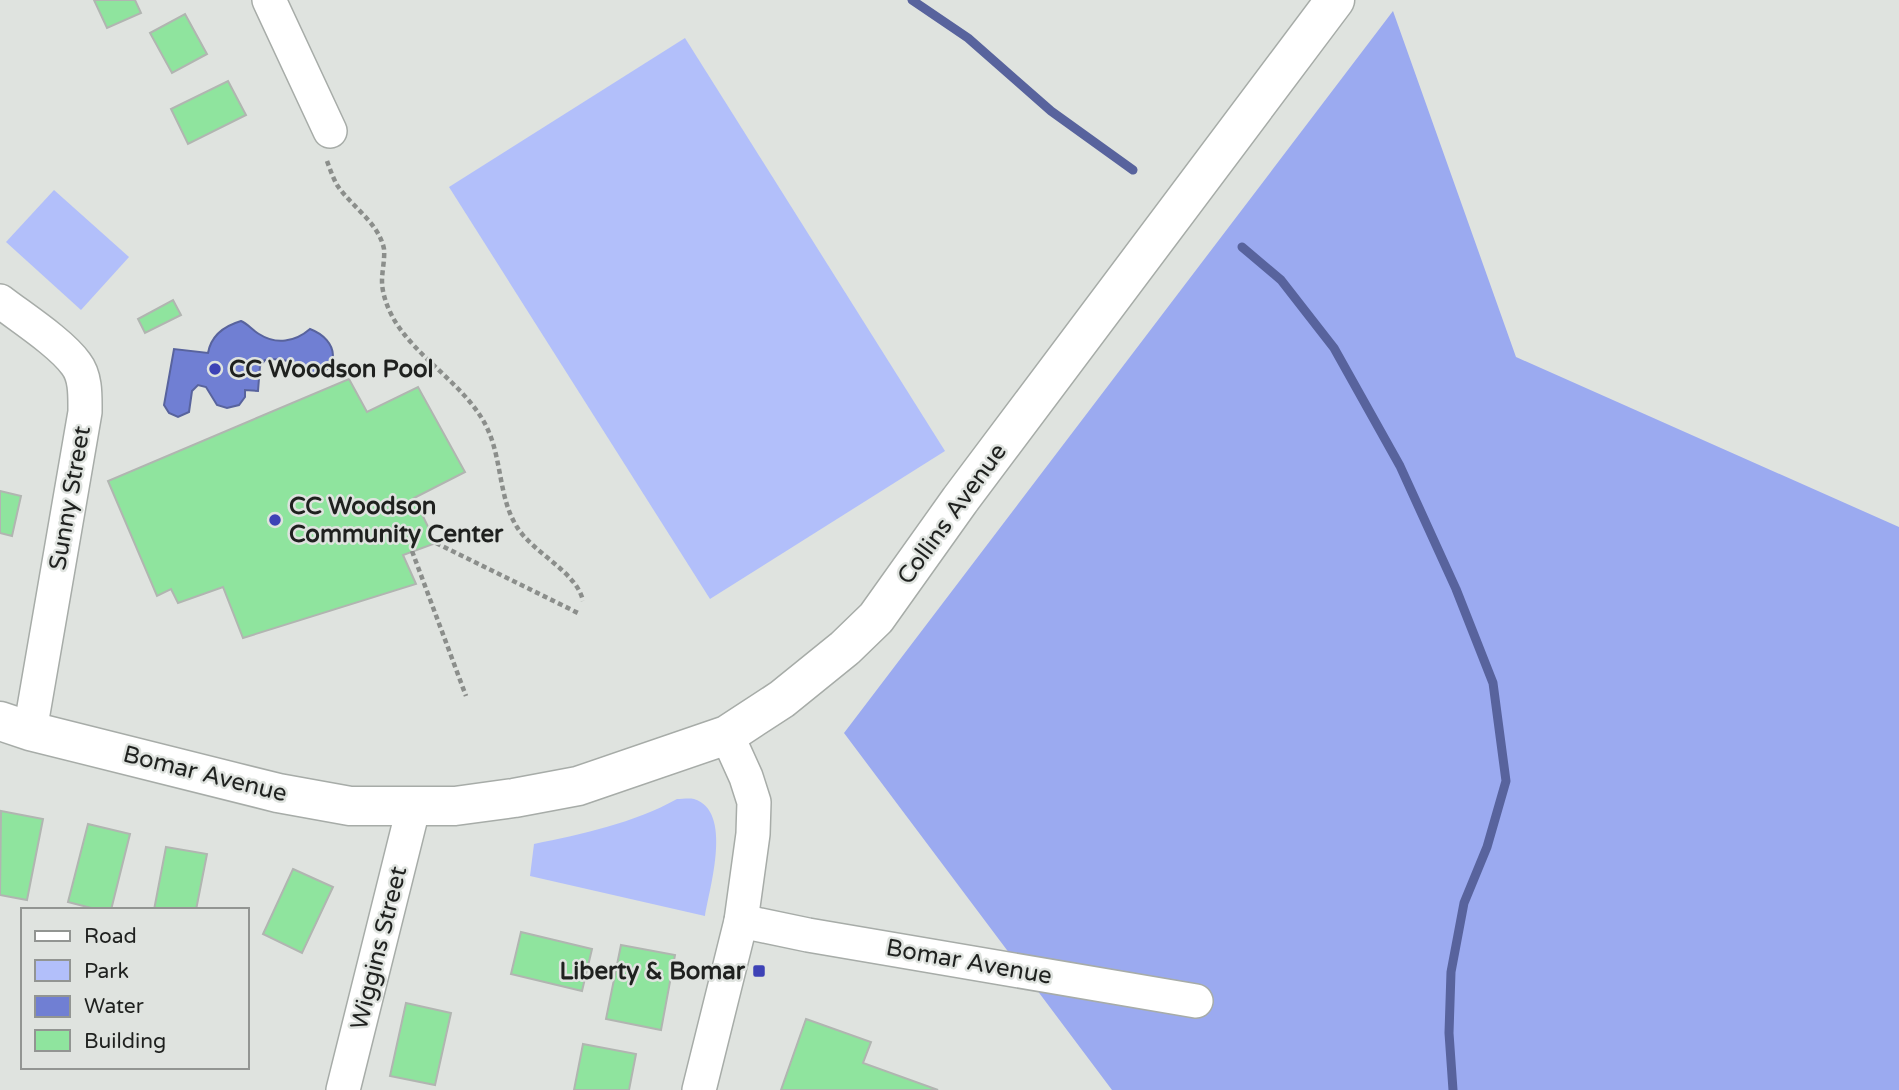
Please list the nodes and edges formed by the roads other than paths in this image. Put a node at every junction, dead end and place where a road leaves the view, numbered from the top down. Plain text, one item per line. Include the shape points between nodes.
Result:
1 (269, 0) edge
2 (1335, 0) edge
3 (330, 131) road end
4 (0, 301) edge
5 (15, 726) edge
6 (727, 735) junction
7 (414, 805) junction
8 (741, 921) junction
9 (1196, 1002) dead end
10 (343, 1090) edge
11 (699, 1090) edge

1 - 3 street
2 - 6 street, Collins Avenue via 960,499 876,618 782,699
4 - 5 street, Sunny Street via 77,365 85,387 85,412
5 - 7 street, Bomar Avenue via 278,793 350,806
6 - 7 street, Collins Avenue via 578,786 467,804
6 - 8 street via 754,802
7 - 10 street, Wiggins Street
8 - 9 street, Bomar Avenue
8 - 11 street

